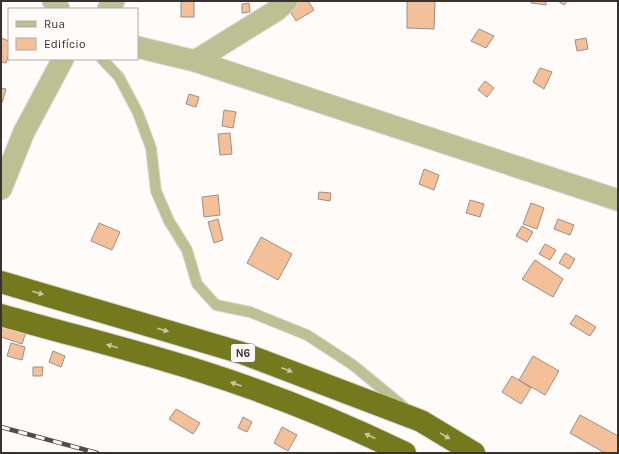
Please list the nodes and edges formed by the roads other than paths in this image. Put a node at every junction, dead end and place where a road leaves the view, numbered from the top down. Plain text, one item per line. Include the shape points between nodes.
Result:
1 (287, 1) edge
2 (138, 47) edge
3 (62, 60) edge
4 (103, 60) edge
5 (195, 61) junction
6 (1, 189) edge
7 (618, 200) edge
8 (1, 282) edge
9 (1, 315) edge
10 (421, 421) junction
11 (405, 453) edge
12 (474, 453) edge

1 - 5 street via 277,10
2 - 5 street
3 - 6 street via 24,132
4 - 10 lane via 119,76 138,113 151,148 156,191 169,221 186,250 197,284 216,305 250,312 307,335 353,365
5 - 7 street
8 -> 10 highway, N6 via 242,353
11 -> 9 highway via 285,400 200,371
10 -> 12 highway, N6

